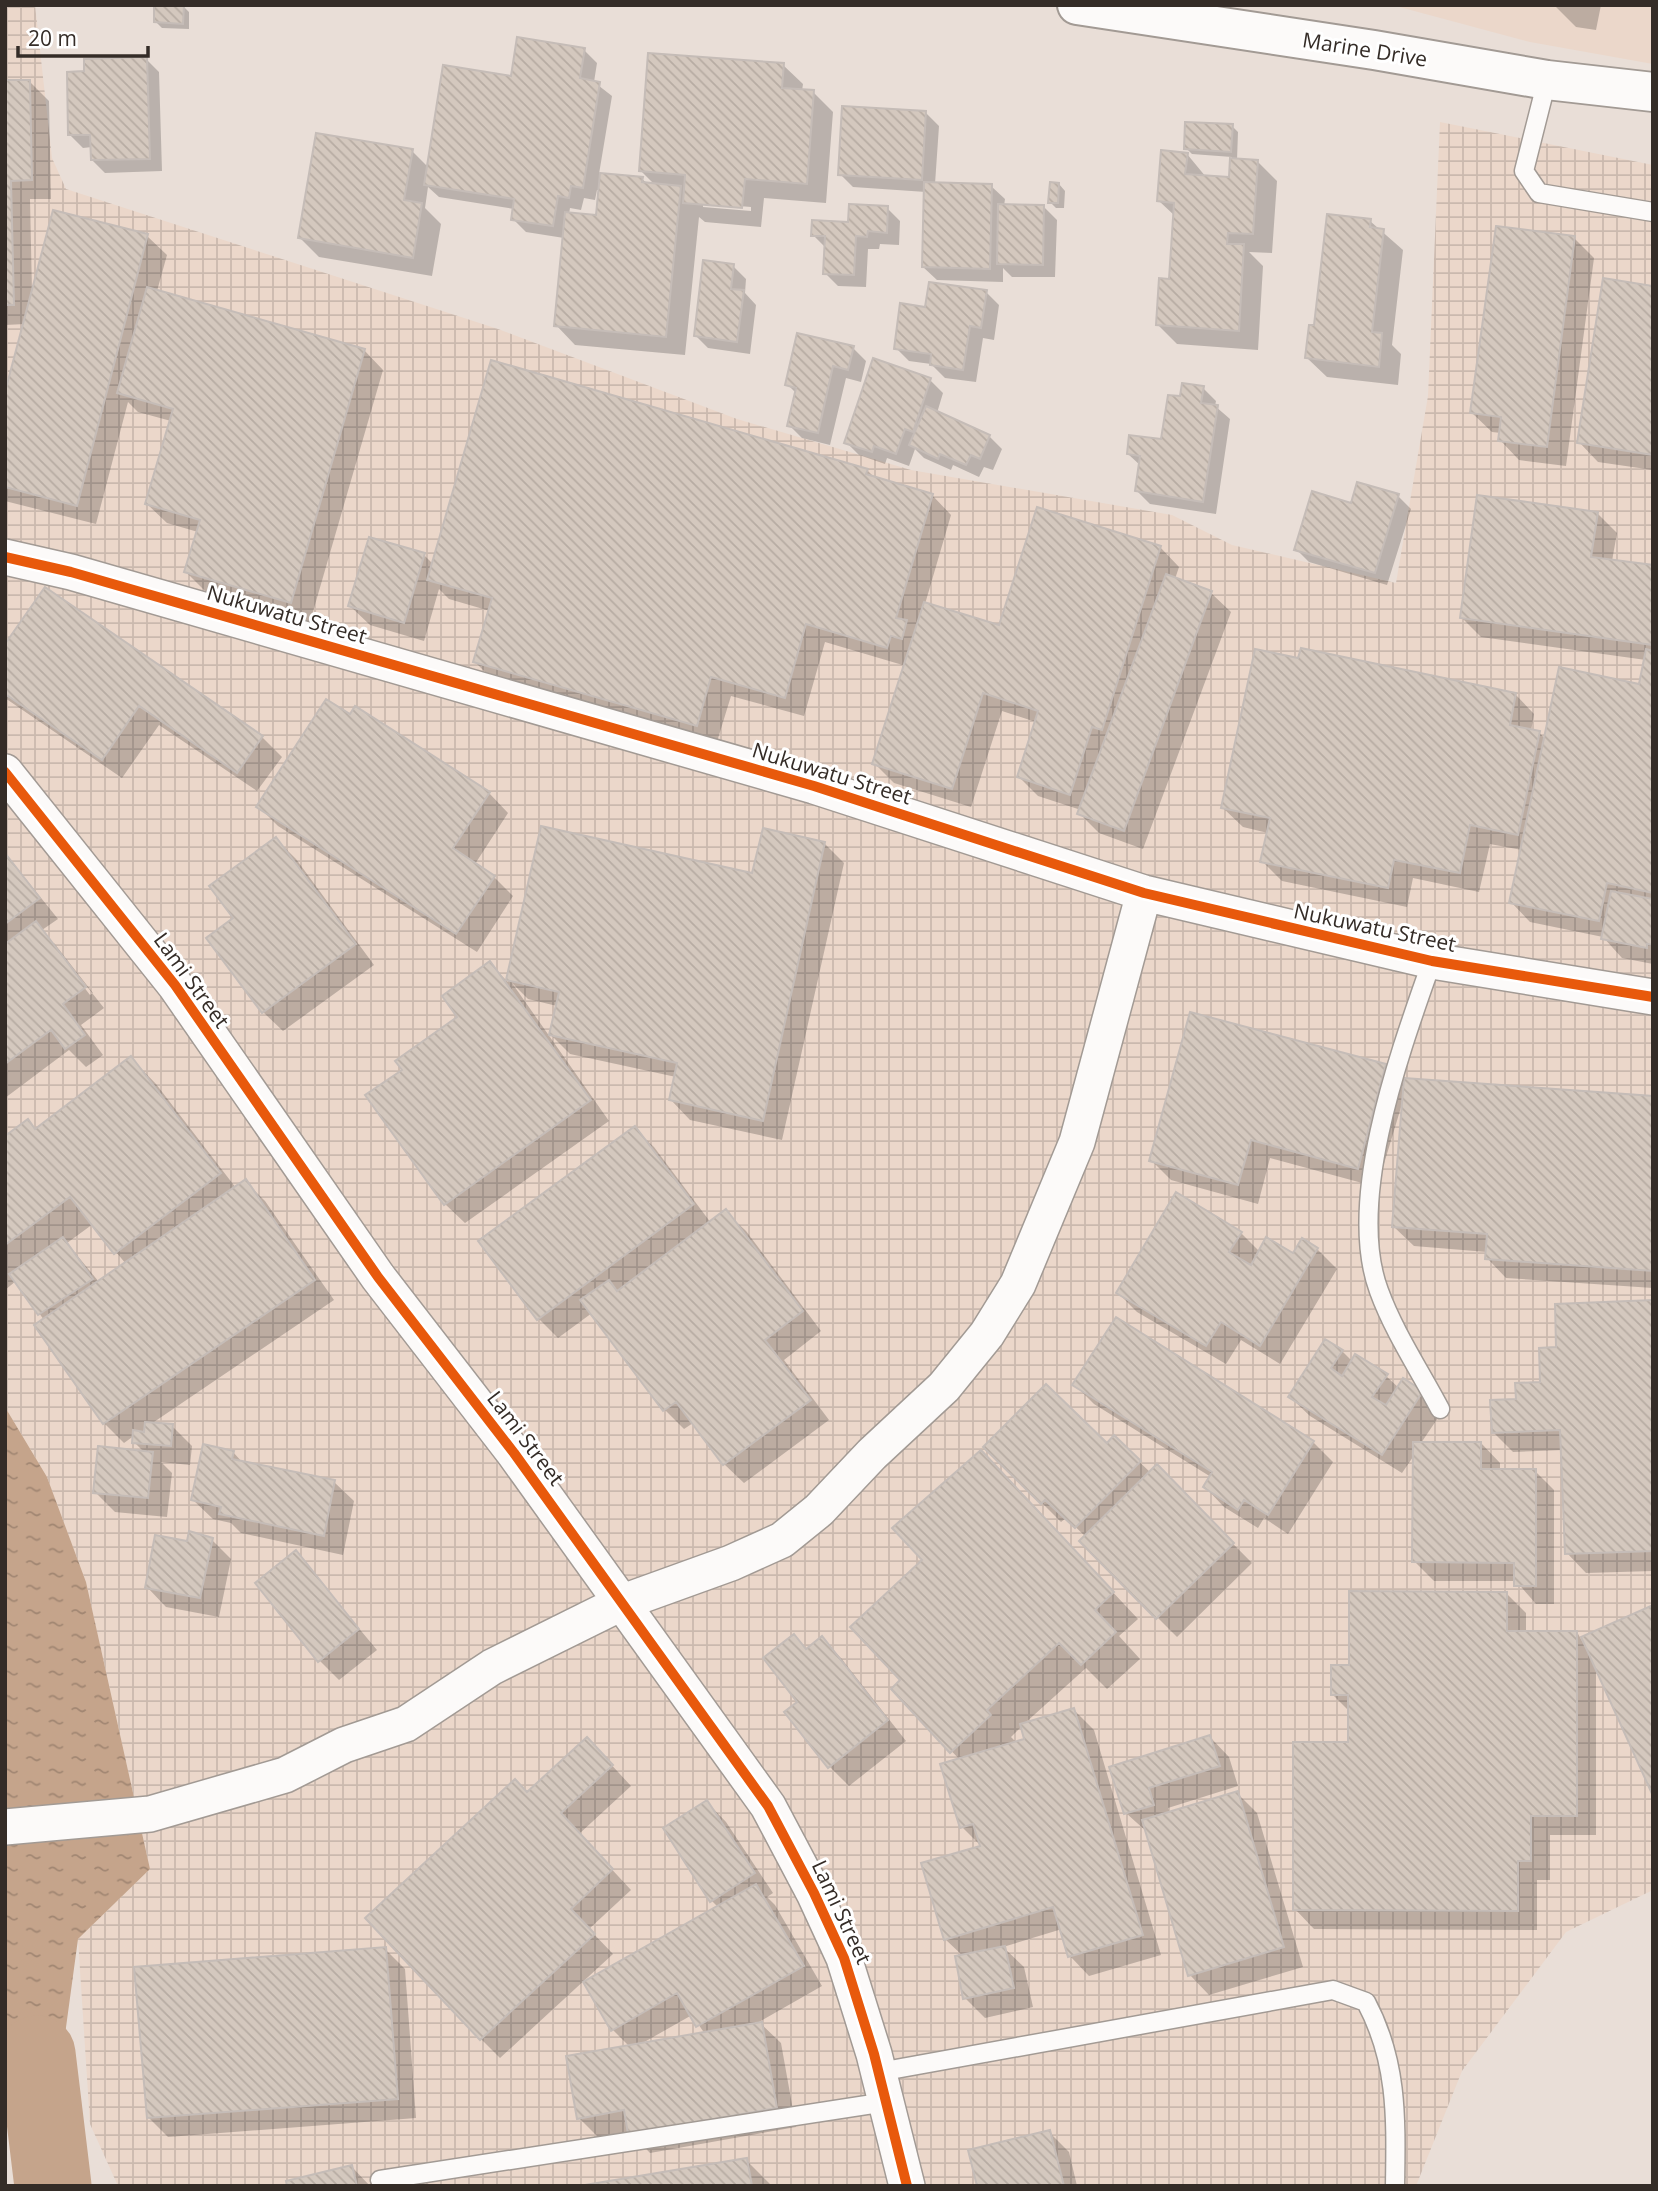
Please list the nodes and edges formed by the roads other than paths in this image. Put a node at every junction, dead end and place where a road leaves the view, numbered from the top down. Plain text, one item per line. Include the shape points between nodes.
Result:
1 (1077, 5) edge
2 (1546, 80) junction
3 (1653, 92) edge
4 (1653, 212) edge
5 (5, 557) edge
6 (5, 772) edge
7 (1144, 893) junction
8 (1432, 961) junction
9 (1653, 997) edge
10 (1440, 1409) dead end
11 (623, 1602) junction
12 (5, 1827) edge
13 (882, 2087) junction
14 (380, 2179) dead end
15 (907, 2186) edge
16 (1395, 2186) edge

1 - 2 highway, Marine Drive
2 - 3 highway, Marine Drive
2 - 4 lane via 1524,171 1529,182 1539,193
5 - 7 street, Nukuwatu Street via 71,572 814,786
6 - 11 street, Lami Street via 175,985 378,1278
7 - 8 street, Nukuwatu Street
7 - 11 street via 1077,1142 1018,1284 988,1334 944,1387 819,1510 782,1540
8 - 9 street, Nukuwatu Street
8 - 10 lane via 1390,1083 1373,1175 1368,1244 1379,1291
11 - 12 street via 492,1667 407,1724 344,1745 285,1775 149,1814
11 - 13 street, Lami Street via 768,1806 844,1958
13 - 14 lane
13 - 15 street, Lami Street
13 - 16 lane via 1334,1990 1366,2002 1383,2033 1396,2110

